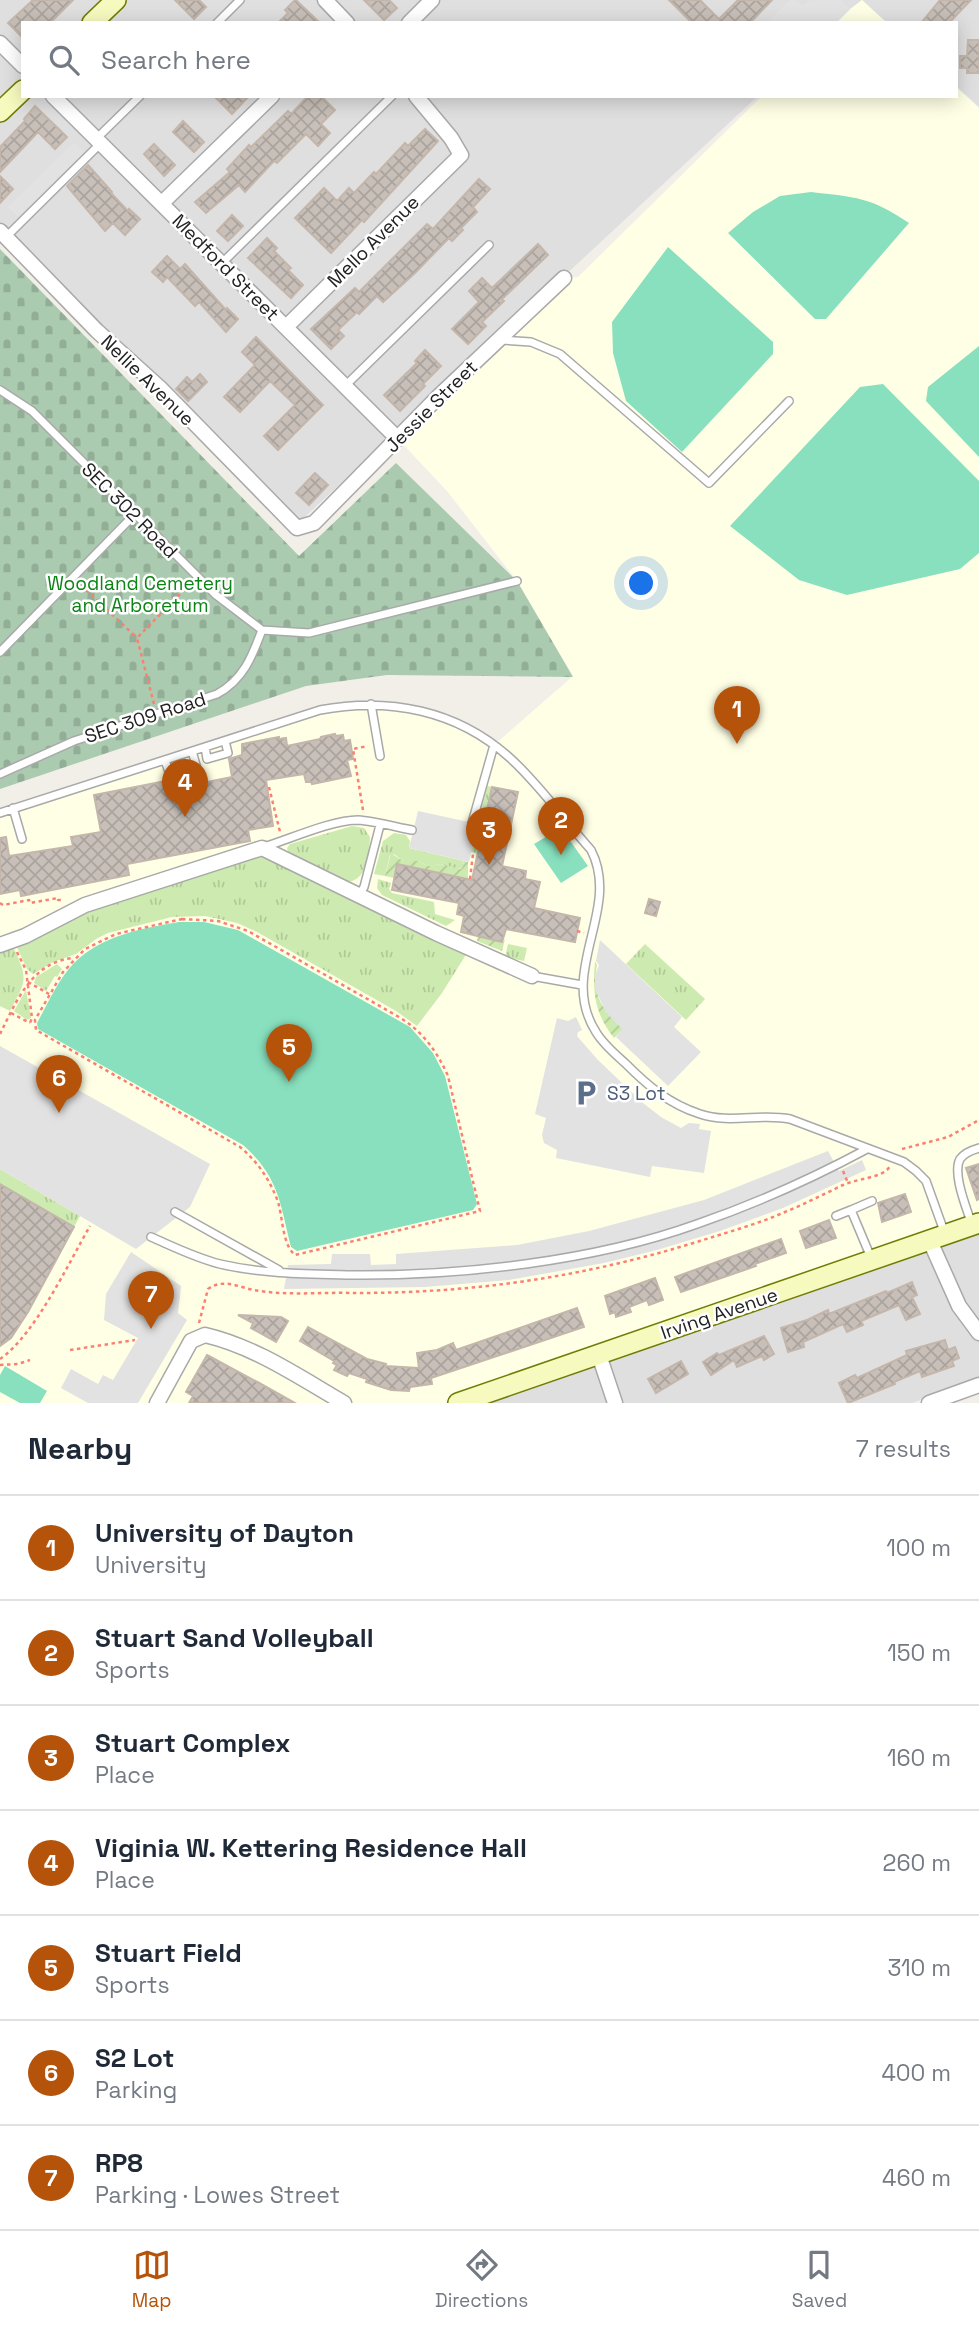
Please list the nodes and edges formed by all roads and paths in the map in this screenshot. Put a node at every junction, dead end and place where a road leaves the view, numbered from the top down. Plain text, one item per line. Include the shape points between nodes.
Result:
1 (240, 0) edge
2 (325, 0) edge
3 (432, 0) edge
4 (219, 21) edge
5 (345, 21) edge
6 (411, 21) edge
7 (0, 43) edge
8 (21, 64) edge
9 (21, 92) edge
10 (55, 98) edge
11 (138, 98) edge
12 (270, 98) edge
13 (389, 98) edge
14 (418, 98) edge
15 (0, 112) edge
16 (99, 141) junction
17 (162, 203) junction
18 (3, 234) edge
19 (489, 245) dead end
20 (222, 263) junction
21 (564, 278) dead end
22 (286, 327) junction
23 (498, 339) junction
24 (345, 386) junction
25 (0, 390) edge
26 (789, 401) dead end
27 (398, 439) junction
28 (134, 515) junction
29 (297, 528) joint
30 (198, 577) junction
31 (73, 578) junction
32 (517, 581) dead end
33 (262, 630) junction
34 (137, 638) junction
35 (0, 652) edge
36 (370, 704) junction
37 (156, 713) junction
38 (225, 741) junction
39 (494, 745) junction
40 (368, 746) dead end
41 (205, 747) junction
42 (192, 751) junction
43 (380, 756) dead end
44 (165, 760) junction
45 (0, 774) edge
46 (269, 786) dead end
47 (13, 808) junction
48 (0, 813) edge
49 (364, 815) dead end
50 (472, 823) dead end
51 (380, 825) junction
52 (280, 828) dead end
53 (412, 830) dead end
54 (22, 839) dead end
55 (262, 848) junction
56 (474, 857) dead end
57 (470, 879) dead end
58 (359, 895) junction
59 (577, 931) dead end
60 (584, 933) dead end
61 (0, 945) edge
62 (17, 951) dead end
63 (75, 958) junction
64 (532, 976) joint
65 (28, 982) junction
66 (582, 985) junction
67 (50, 995) junction
68 (11, 1013) junction
69 (32, 1023) junction
70 (0, 1034) edge
71 (979, 1148) edge
72 (867, 1149) junction
73 (872, 1201) dead end
74 (852, 1210) junction
75 (175, 1212) dead end
76 (836, 1216) dead end
77 (976, 1224) edge
78 (90, 1226) dead end
79 (151, 1237) dead end
80 (937, 1238) junction
81 (872, 1261) junction
82 (283, 1272) junction
83 (979, 1333) edge
84 (135, 1340) dead end
85 (70, 1350) dead end
86 (599, 1355) junction
87 (0, 1359) edge
88 (30, 1360) dead end
89 (0, 1365) edge
90 (979, 1385) edge
91 (157, 1403) edge
92 (344, 1403) edge
93 (458, 1403) edge
94 (615, 1403) edge
95 (929, 1403) edge

1 - 4 lane
2 - 5 street
3 - 6 street
7 - 8 street
9 - 15 street
10 - 16 street, Medford Street
11 - 16 lane
12 - 17 street
13 - 20 lane
14 - 22 street, Mello Avenue via 461,155
16 - 17 street, Medford Street
16 - 18 lane
17 - 20 street, Medford Street
18 - 29 street, Nellie Avenue
19 - 24 lane
20 - 22 street, Medford Street
21 - 23 street, Jessie Street
22 - 24 street, Medford Street
23 - 26 lane via 531,342 560,354 709,483
23 - 27 street, Jessie Street
24 - 27 street, Medford Street
25 - 28 lane, SEC 302 Road via 32,411
27 - 29 street, Jessie Street via 314,523
28 - 30 lane, SEC 302 Road
28 - 31 lane
30 - 33 lane, SEC 302 Road
30 - 34 path
31 - 34 path
31 - 35 lane
32 - 33 lane via 309,633
33 - 37 lane, SEC 309 Road via 246,668 229,687
34 - 37 path
36 - 38 lane via 320,710
36 - 39 lane via 439,716
36 - 43 lane
37 - 45 lane, SEC 309 Road via 74,741
38 - 41 lane
38 - 41 lane via 228,753 207,759
39 - 50 lane
39 - 66 lane via 524,772 597,863 600,893
40 - 49 path via 353,749
41 - 42 lane
42 - 44 lane
42 - 44 lane via 196,765 169,772
44 - 47 lane
46 - 52 path
47 - 48 lane
47 - 54 lane
51 - 53 lane
51 - 55 lane via 346,821
51 - 58 lane
55 - 58 street
55 - 61 street via 85,905
56 - 57 path
58 - 64 street
59 - 60 path
62 - 65 path
63 - 65 path via 53,964
63 - 67 path
63 - 69 path via 94,943 122,932 182,919 218,921 248,931 399,1017 427,1041 448,1076 480,1211 295,1255 289,1249 268,1180 248,1154 37,1031
64 - 66 lane
65 - 67 path
65 - 68 path
65 - 69 path
66 - 72 lane via 586,1012 597,1035 668,1101 713,1117 790,1119
67 - 69 path
68 - 69 path
68 - 70 path
71 - 77 lane via 960,1159 957,1171
72 - 80 lane via 904,1162 926,1181
72 - 82 lane via 698,1224 573,1256 439,1273
73 - 74 lane
74 - 76 lane
74 - 81 lane
75 - 82 lane
77 - 80 street, Irving Avenue
78 - 87 path via 27,1332
79 - 82 lane via 218,1264
80 - 81 street, Irving Avenue
80 - 83 street via 959,1306
81 - 86 street, Irving Avenue
84 - 85 path
86 - 93 street, Irving Avenue
86 - 94 street
88 - 89 path
90 - 95 street
91 - 92 street via 191,1342 205,1335 253,1350

